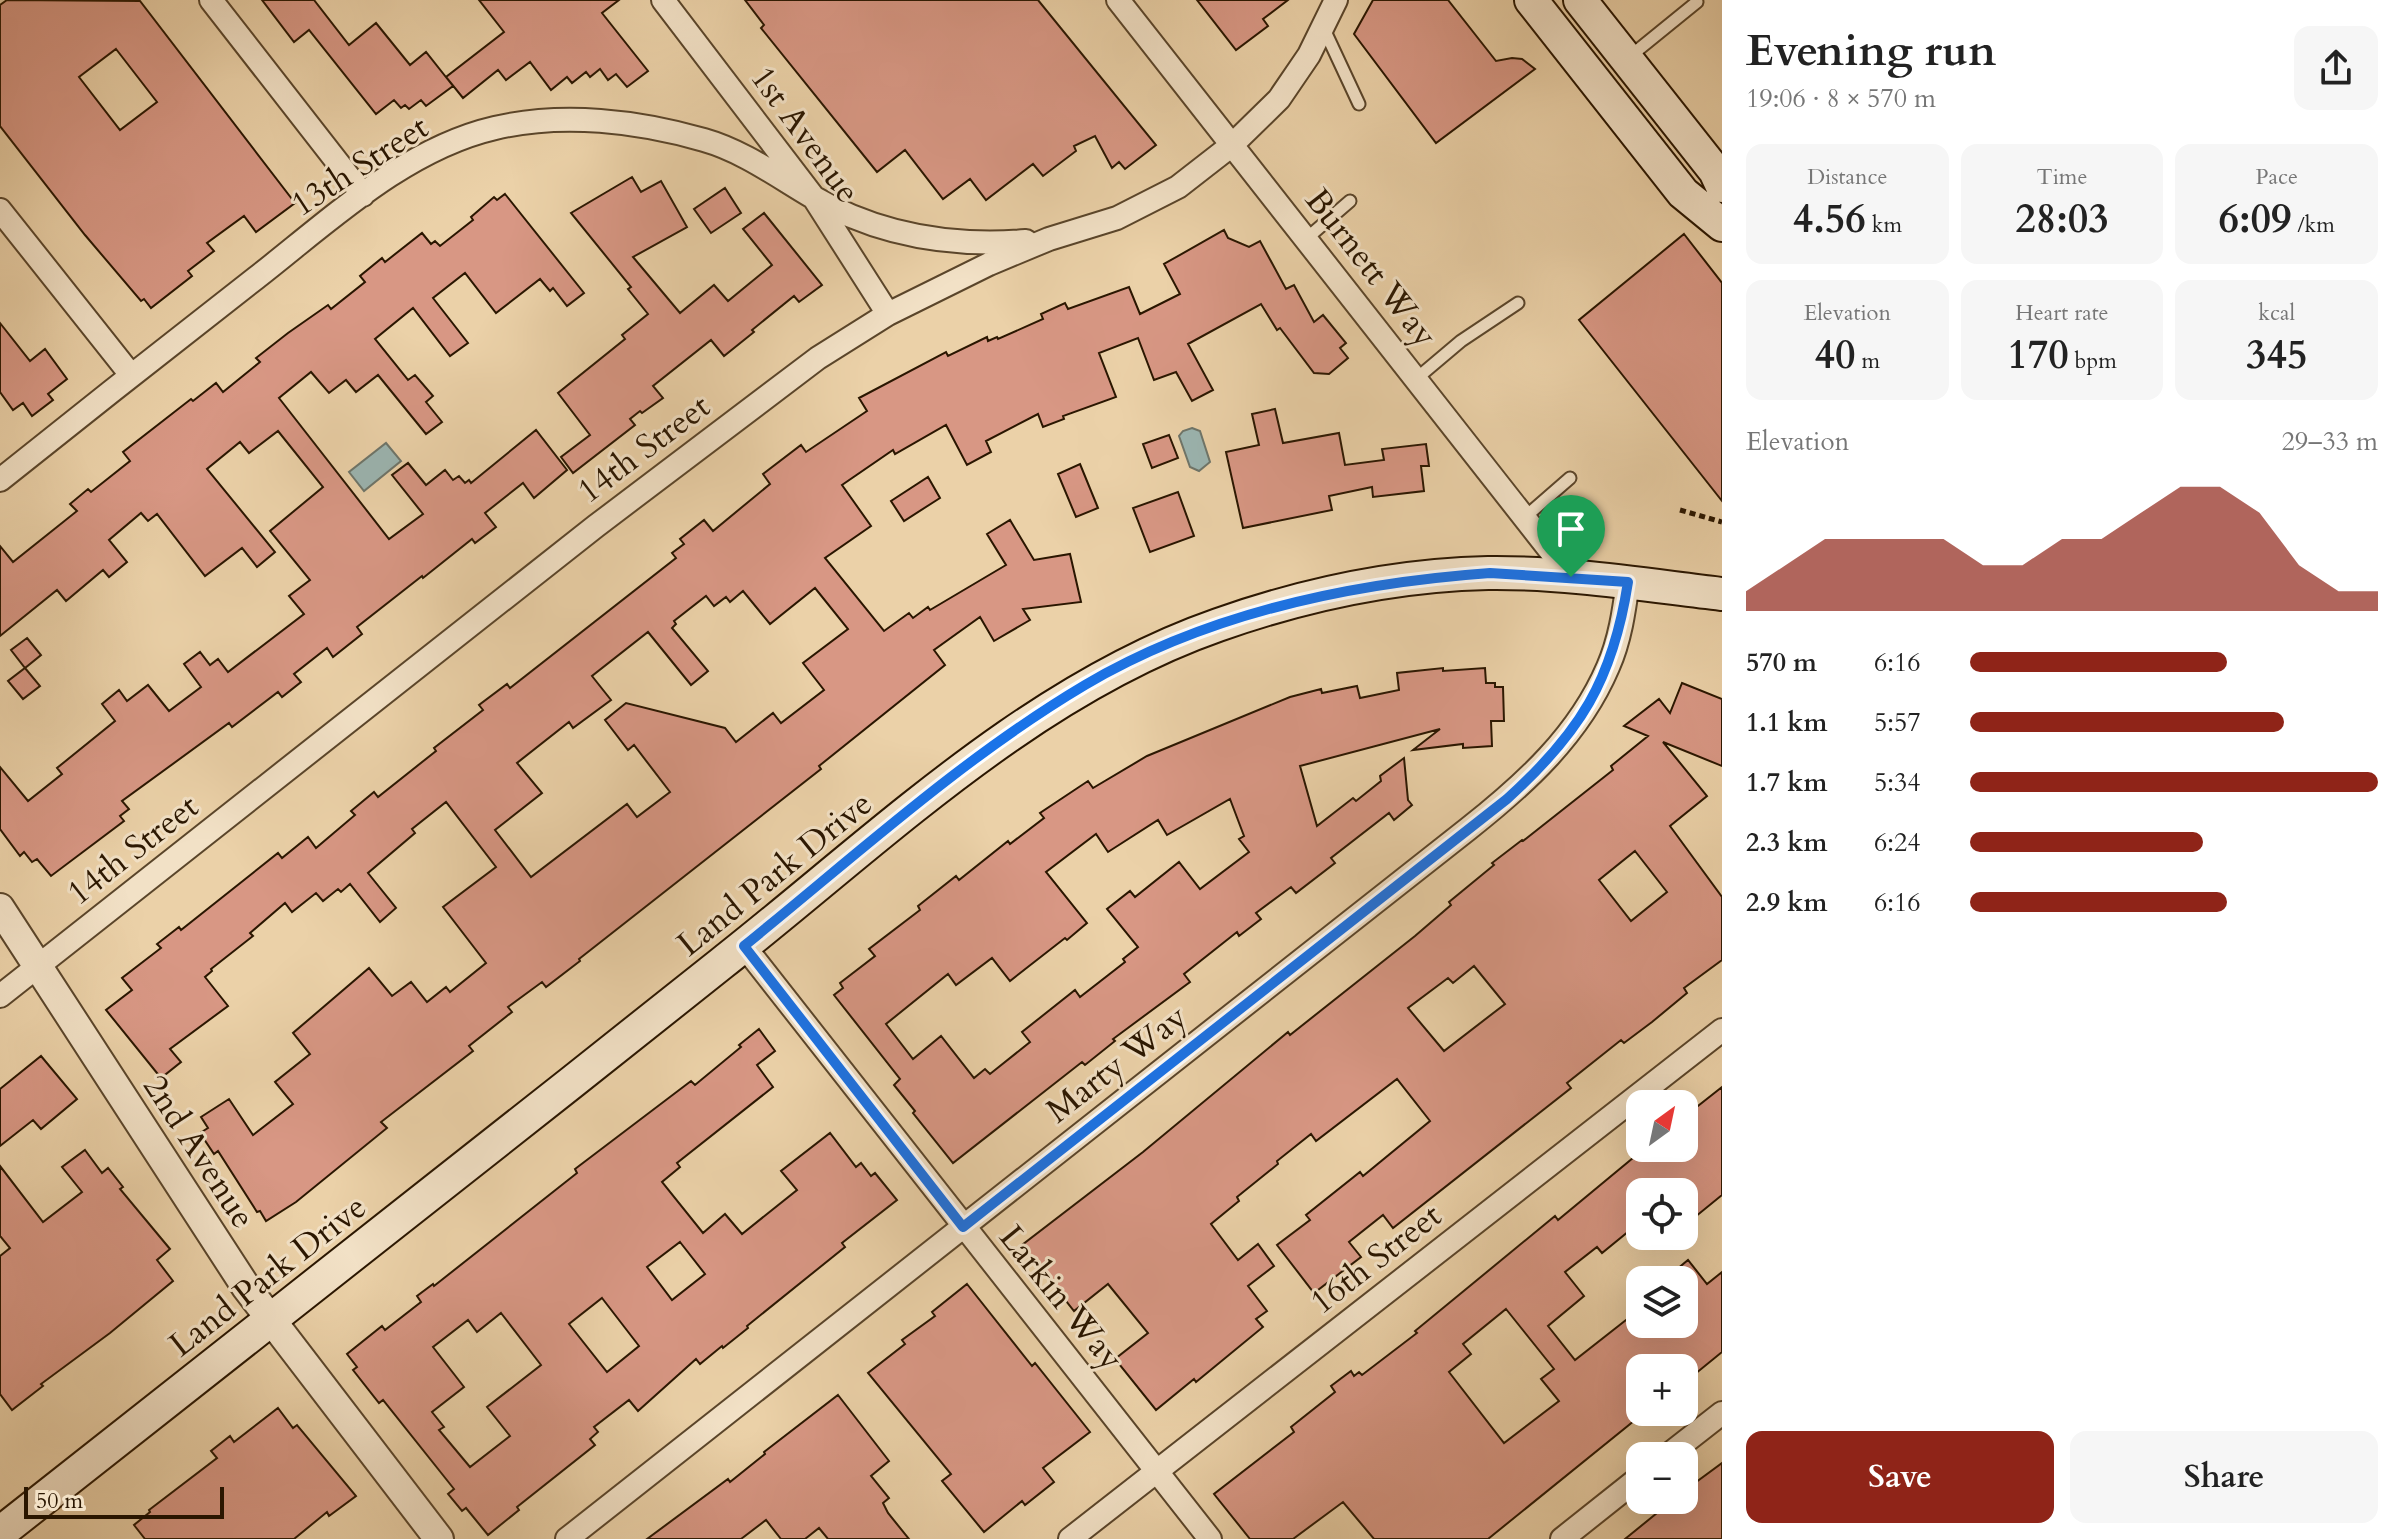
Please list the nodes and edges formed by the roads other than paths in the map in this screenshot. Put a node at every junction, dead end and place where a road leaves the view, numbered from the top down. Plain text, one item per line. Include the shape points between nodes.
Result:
1 (211, 0) edge
2 (663, 0) edge
3 (1118, 0) edge
4 (1336, 0) edge
5 (1531, 0) edge
6 (1580, 0) edge
7 (1697, 2) dead end
8 (1324, 28) junction
9 (1627, 59) junction
10 (1359, 104) dead end
11 (1232, 145) junction
12 (1722, 186) edge
13 (363, 195) junction
14 (814, 198) junction
15 (1350, 201) dead end
16 (0, 210) edge
17 (1722, 225) edge
18 (1049, 239) junction
19 (1306, 239) junction
20 (1518, 303) dead end
21 (888, 314) junction
22 (131, 375) junction
23 (1416, 379) junction
24 (1570, 478) dead end
25 (0, 480) edge
26 (1524, 518) junction
27 (1571, 577) junction
28 (1628, 582) junction
29 (1722, 594) edge
30 (0, 908) edge
31 (744, 946) junction
32 (38, 967) junction
33 (0, 996) edge
34 (1722, 1030) edge
35 (963, 1227) junction
36 (270, 1321) junction
37 (1722, 1413) edge
38 (1685, 1442) edge
39 (1157, 1471) junction
40 (1626, 1488) edge
41 (0, 1533) edge
42 (439, 1539) edge
43 (567, 1539) edge
44 (1070, 1539) edge
45 (1210, 1539) edge
46 (1562, 1539) edge

1 - 13 street
2 - 14 street, 1st Avenue
3 - 11 street, Burnett Way
4 - 8 street, 14th Street
5 - 17 main road via 1683,193
6 - 9 main road
7 - 9 lane
8 - 10 lane
8 - 11 street, 14th Street via 1279,99
9 - 12 main road
11 - 18 street, 14th Street via 1178,187 1117,218
11 - 19 street, Burnett Way
13 - 14 street, 13th Street via 447,145 494,128 544,120 654,127 708,140
13 - 22 street, 13th Street
14 - 18 street, 13th Street via 892,232 988,244
14 - 21 street, 1st Avenue
15 - 19 lane
16 - 22 street
18 - 21 street, 14th Street
19 - 23 street, Burnett Way
20 - 23 lane
21 - 32 street, 14th Street via 818,358 596,526
22 - 25 street, 13th Street
23 - 26 street, Burnett Way
24 - 26 lane
26 - 27 street, Burnett Way
27 - 28 main road, Land Park Drive
27 - 31 main road, Land Park Drive via 1490,573 1366,587 1216,625 1136,659 1014,732
28 - 29 main road, Land Park Drive
28 - 35 street, Marty Way via 1609,665 1576,724 1534,774
30 - 32 street, 2nd Avenue
31 - 35 street, Larkin Way
31 - 36 main road, Land Park Drive
32 - 33 street, 14th Street
32 - 36 street, 2nd Avenue
34 - 39 street, 16th Street
35 - 39 street, Larkin Way
35 - 43 street, Marty Way
36 - 41 main road, Land Park Drive
36 - 42 street, 2nd Avenue
37 - 38 street
39 - 44 street, 16th Street
39 - 45 street, Larkin Way
40 - 46 street

